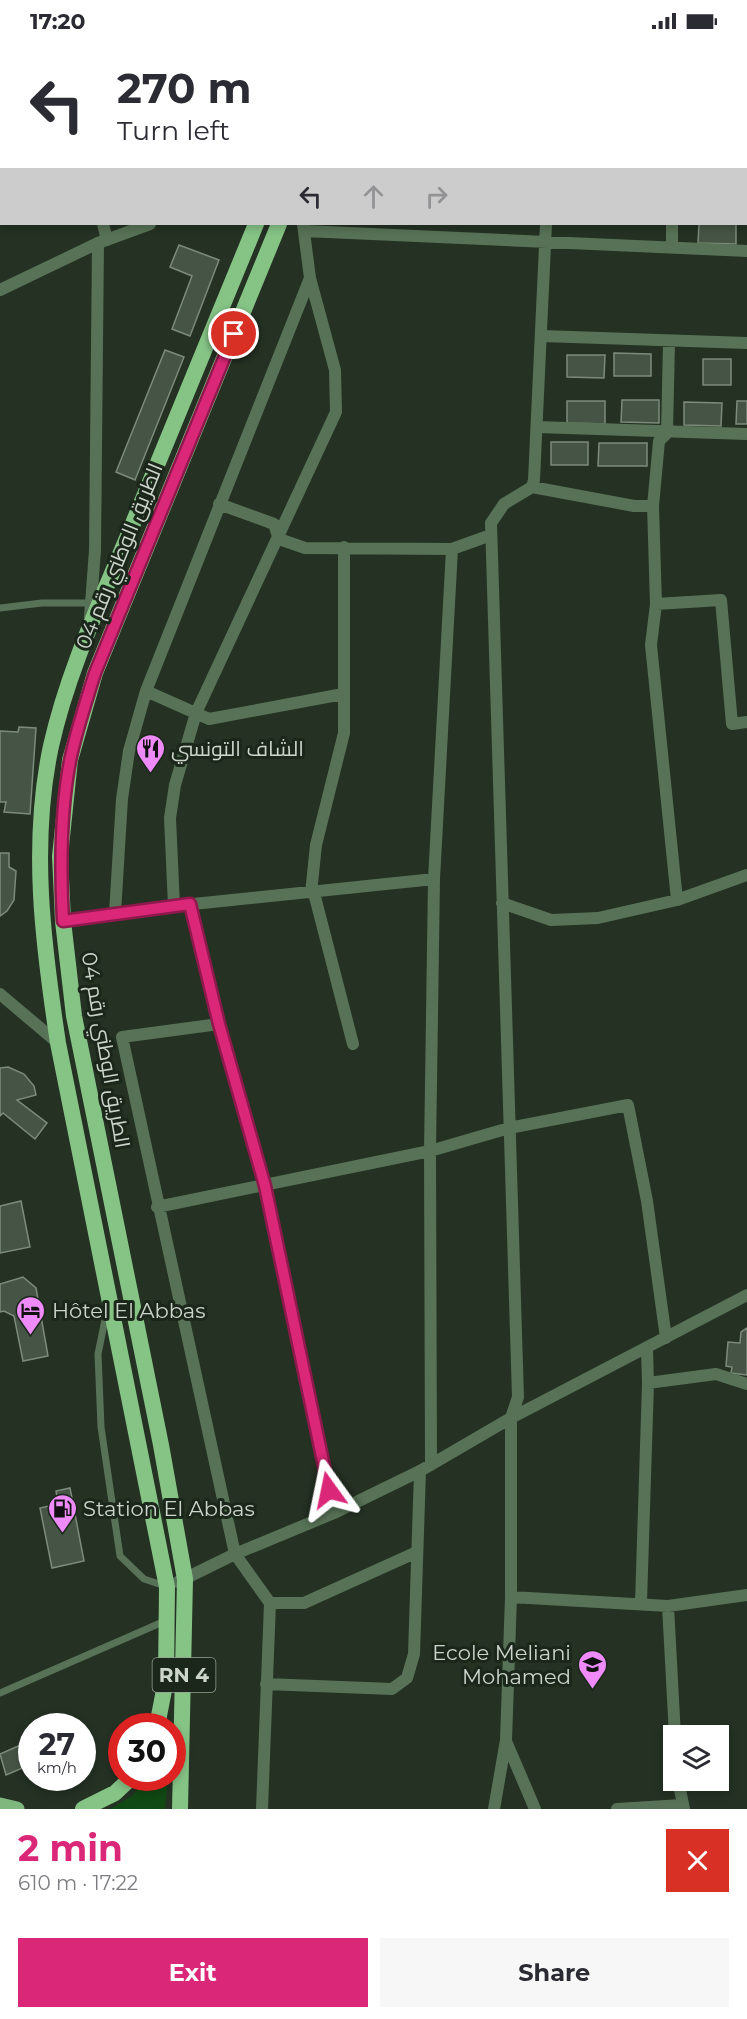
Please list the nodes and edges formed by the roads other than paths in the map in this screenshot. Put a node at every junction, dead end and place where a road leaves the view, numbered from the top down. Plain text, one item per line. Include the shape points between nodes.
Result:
1 (103, 225) edge
2 (147, 225) edge
3 (256, 225) edge
4 (279, 225) edge
5 (546, 225) edge
6 (672, 225) edge
7 (304, 227) edge
8 (103, 242) junction
9 (545, 244) junction
10 (672, 248) junction
11 (747, 251) edge
12 (309, 278) junction
13 (0, 290) edge
14 (542, 336) junction
15 (669, 342) junction
16 (747, 343) edge
17 (537, 427) junction
18 (667, 433) junction
19 (747, 434) edge
20 (532, 487) junction
21 (219, 504) junction
22 (652, 506) junction
23 (491, 535) junction
24 (279, 539) junction
25 (344, 547) junction
26 (452, 549) junction
27 (91, 603) junction
28 (656, 604) junction
29 (0, 608) edge
30 (89, 632) junction
31 (146, 691) junction
32 (343, 694) junction
33 (196, 713) junction
34 (747, 722) edge
35 (747, 875) edge
36 (434, 879) junction
37 (312, 893) junction
38 (677, 900) junction
39 (502, 903) junction
40 (190, 904) junction
41 (174, 906) junction
42 (115, 913) junction
43 (63, 921) junction
44 (0, 994) edge
45 (219, 1024) junction
46 (58, 1042) junction
47 (353, 1044) dead end
48 (509, 1128) junction
49 (430, 1151) junction
50 (265, 1186) junction
51 (157, 1207) junction
52 (747, 1295) edge
53 (109, 1299) junction
54 (666, 1338) junction
55 (646, 1349) junction
56 (648, 1383) junction
57 (747, 1384) edge
58 (511, 1418) junction
59 (426, 1468) junction
60 (334, 1513) junction
61 (417, 1552) junction
62 (235, 1554) junction
63 (185, 1579) junction
64 (167, 1587) junction
65 (747, 1595) edge
66 (511, 1597) junction
67 (270, 1603) junction
68 (641, 1604) junction
69 (668, 1606) junction
70 (166, 1621) junction
71 (266, 1684) junction
72 (0, 1693) edge
73 (160, 1713) edge
74 (183, 1713) edge
75 (674, 1725) edge
76 (506, 1740) junction
77 (117, 1791) edge
78 (178, 1791) edge
79 (181, 1791) edge
80 (680, 1791) edge
81 (0, 1805) edge
82 (683, 1807) edge
83 (17, 1809) edge
84 (82, 1809) edge
85 (174, 1809) edge
86 (180, 1809) edge
87 (262, 1809) edge
88 (494, 1809) edge
89 (535, 1809) edge
90 (617, 1809) edge

1 - 8 street
2 - 8 street
3 - 30 highway, الطريق الوطني رقم 04 / RN 4
4 - 43 highway, الطريق الوطني رقم 04 / RN 4 via 95,673 70,760 63,804
5 - 9 street
6 - 10 street
7 - 9 street
7 - 12 street
8 - 13 street
8 - 27 street
9 - 10 street
9 - 14 street
10 - 11 street
12 - 21 street
12 - 24 street via 335,370 336,412
14 - 15 street
14 - 17 street
15 - 16 street
15 - 18 street
17 - 18 street
17 - 20 street
18 - 19 street
18 - 22 street via 659,441
20 - 22 street
20 - 23 street via 496,513
21 - 24 street via 274,524
21 - 31 street
22 - 28 street
23 - 26 street
23 - 39 street
24 - 25 street via 305,548
24 - 33 street
25 - 26 street
25 - 32 street
26 - 36 street
27 - 29 lane
27 - 30 street
28 - 34 street via 721,600 732,724
28 - 38 street via 651,645
30 - 46 highway, الطريق الوطني رقم 04 / RN 4 via 51,747 40,844 40,896
31 - 33 street
31 - 42 street via 129,751 122,799
32 - 33 street via 209,719
32 - 37 street via 344,733 316,845
33 - 41 street via 175,785 170,818
35 - 38 street
36 - 37 street
36 - 49 street
37 - 40 street
37 - 47 street
38 - 39 street via 598,918 551,920
39 - 48 street
40 - 41 street
40 - 45 street
41 - 42 street
42 - 43 street
43 - 63 highway, الطريق الوطني رقم 04 / RN 4 via 74,1016
44 - 46 street
45 - 50 street
45 - 51 street via 122,1037
46 - 53 highway, الطريق الوطني رقم 04 / RN 4
48 - 49 street
48 - 54 street via 628,1105 647,1201
48 - 58 street via 518,1397
49 - 50 street
49 - 59 street
50 - 51 street
50 - 60 street
51 - 62 street
52 - 54 street
53 - 64 highway, الطريق الوطني رقم 04 / RN 4
53 - 64 lane via 98,1354 101,1427 120,1556 144,1579
54 - 55 street
55 - 56 street
55 - 58 street
56 - 57 street via 716,1374
56 - 68 street
58 - 59 street
58 - 66 street
59 - 60 street
59 - 61 street
60 - 62 street
61 - 67 street via 304,1603
61 - 71 street via 414,1654 407,1678 392,1689
62 - 63 street
62 - 67 street
63 - 64 street
63 - 74 highway, الطريق الوطني رقم 04 / RN 4
64 - 70 highway, الطريق الوطني رقم 04 / RN 4
65 - 69 street
66 - 68 street
66 - 76 street
67 - 71 street
68 - 69 street
69 - 75 street
70 - 72 lane
70 - 73 highway, الطريق الوطني رقم 04 / RN 4 via 166,1680
71 - 87 street
76 - 88 street
76 - 89 street
77 - 84 highway
78 - 85 highway, RN 4
79 - 86 highway, الطريق الوطني رقم 04 / RN 4
80 - 82 street
81 - 83 main road
82 - 90 street

